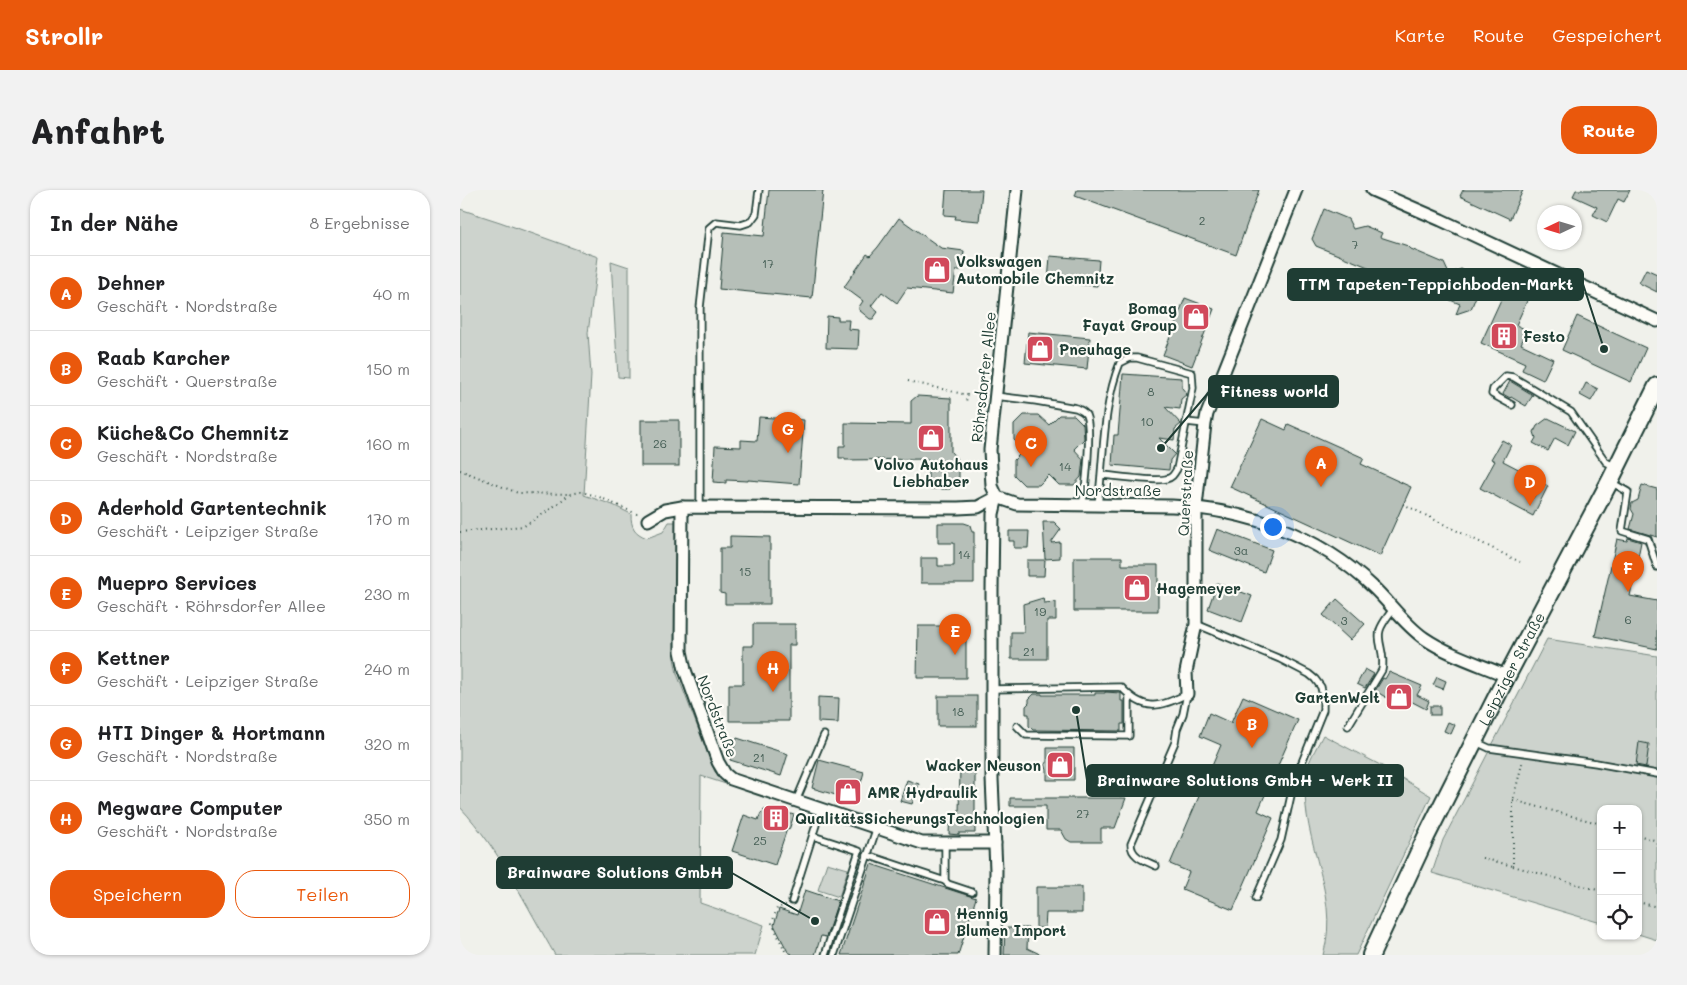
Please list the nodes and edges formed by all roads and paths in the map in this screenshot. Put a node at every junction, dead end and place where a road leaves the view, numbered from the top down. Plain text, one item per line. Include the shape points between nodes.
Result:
1 (759, 190) edge
2 (1017, 190) edge
3 (1296, 190) edge
4 (1372, 190) edge
5 (1657, 321) edge
6 (908, 381) dead end
7 (1657, 386) edge
8 (995, 396) junction
9 (966, 403) dead end
10 (1512, 405) dead end
11 (1186, 422) junction
12 (1204, 424) junction
13 (460, 470) edge
14 (1613, 474) junction
15 (1102, 475) junction
16 (570, 494) junction
17 (997, 497) junction
18 (1404, 504) dead end
19 (1082, 505) junction
20 (1098, 505) junction
21 (682, 507) junction
22 (700, 507) junction
23 (1196, 507) junction
24 (648, 520) joint
25 (460, 532) edge
26 (1520, 562) dead end
27 (1657, 567) edge
28 (1393, 609) junction
29 (1196, 624) junction
30 (1507, 676) junction
31 (992, 688) junction
32 (1187, 694) junction
33 (1130, 696) junction
34 (1017, 726) dead end
35 (1348, 726) dead end
36 (824, 735) dead end
37 (1474, 742) junction
38 (1525, 753) junction
39 (1657, 774) edge
40 (1513, 800) junction
41 (796, 801) junction
42 (821, 809) junction
43 (1597, 823) edge
44 (877, 828) junction
45 (813, 836) junction
46 (1642, 836) edge
47 (1657, 841) edge
48 (945, 843) junction
49 (995, 843) junction
50 (867, 855) junction
51 (1482, 858) dead end
52 (1156, 866) dead end
53 (1513, 866) junction
54 (945, 881) junction
55 (1597, 890) edge
56 (972, 892) dead end
57 (1256, 898) dead end
58 (792, 902) joint
59 (1642, 903) edge
60 (1657, 907) edge
61 (787, 955) edge
62 (825, 955) edge
63 (834, 955) edge
64 (995, 955) edge
65 (1371, 955) edge

1 - 22 lane via 756,214 750,222 741,225 716,222 708,228 700,308
2 - 8 street, Röhrsdorfer Allee
3 - 12 street, Querstraße
4 - 5 street
6 - 9 path via 967,395
7 - 14 main road, Leipziger Straße
8 - 17 street, Röhrsdorfer Allee via 990,464 992,486
8 - 19 lane via 1076,408 1086,415 1086,493
10 - 14 lane via 1492,394 1506,376 1513,377 1571,412
11 - 12 lane
11 - 15 lane via 1177,469 1171,478
11 - 15 lane via 1193,388 1192,374 1137,358 1124,360 1113,381
12 - 23 street, Querstraße
13 - 16 path via 518,493
14 - 27 lane via 1628,492 1622,531 1648,539
14 - 30 main road, Leipziger Straße
15 - 20 lane
16 - 24 path via 581,492 598,496
16 - 25 path via 524,526
17 - 19 street, Nordstraße via 1017,504
17 - 22 street via 978,507 958,508
17 - 31 street, Röhrsdorfer Allee via 993,514
18 - 26 path
19 - 20 street, Nordstraße
20 - 23 street, Nordstraße
21 - 22 street
21 - 24 street via 665,510
21 - 41 street, Nordstraße via 681,651 686,675 718,762 731,779
23 - 28 street, Nordstraße via 1239,514 1316,544 1372,586
23 - 29 street, Querstraße
28 - 30 street, Nordstraße via 1412,629 1437,646
28 - 35 lane via 1380,630 1385,660 1382,670
29 - 32 street, Querstraße via 1186,672
29 - 57 lane via 1280,659 1309,674 1321,687 1323,710 1294,782 1281,840
30 - 37 main road, Leipziger Straße
31 - 33 lane via 1121,687
31 - 49 street, Röhrsdorfer Allee
32 - 33 lane via 1167,704 1152,706
32 - 52 lane via 1175,742 1131,844 1136,856
33 - 34 lane via 1129,736 1026,735
36 - 41 lane
37 - 38 lane via 1489,748
37 - 65 main road, Leipziger Straße
38 - 39 lane
38 - 40 path
40 - 43 path
40 - 53 path
41 - 42 street, Nordstraße
42 - 44 street, Nordstraße
42 - 45 lane
44 - 48 street, Nordstraße via 922,843
44 - 50 lane
45 - 58 lane
45 - 62 lane via 859,851
46 - 47 path
48 - 49 street, Nordstraße
48 - 54 lane
49 - 64 street, Röhrsdorfer Allee
50 - 54 lane
50 - 63 lane
51 - 53 path
53 - 55 path
54 - 56 lane
58 - 61 path via 777,908 772,924
59 - 60 path

